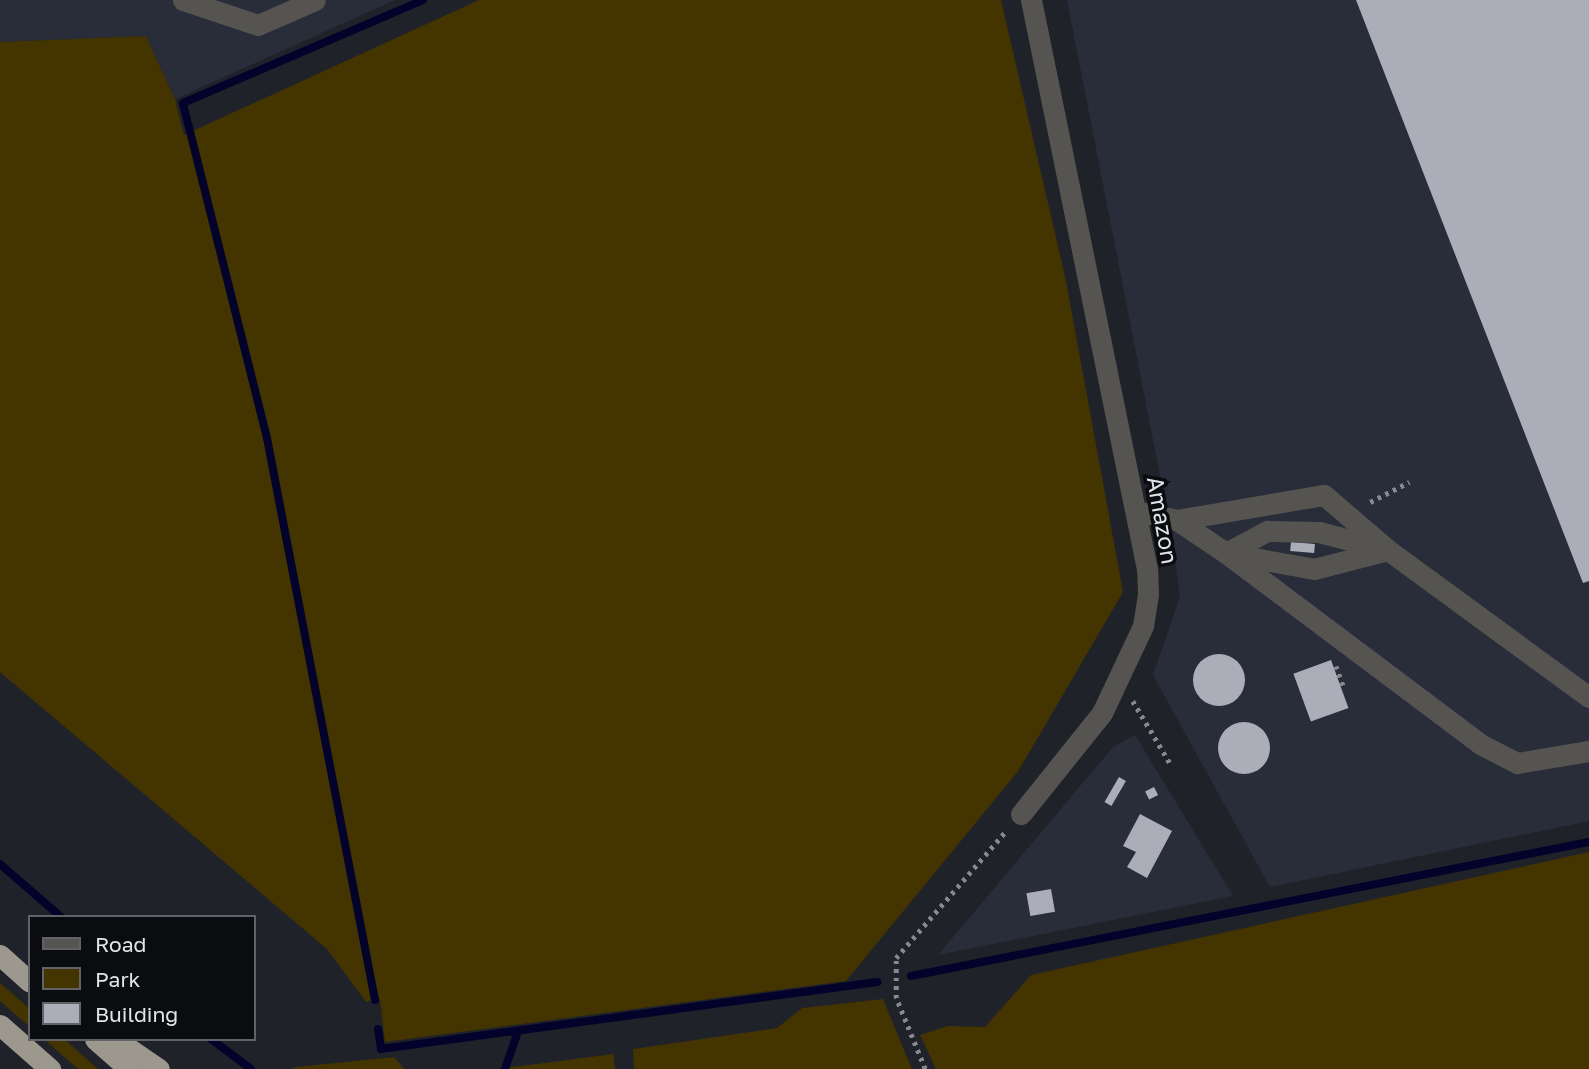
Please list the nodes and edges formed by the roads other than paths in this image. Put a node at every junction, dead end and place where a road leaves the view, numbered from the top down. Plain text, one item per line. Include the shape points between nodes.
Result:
1 (183, 0) edge
2 (315, 0) edge
3 (1031, 0) edge
4 (1136, 511) junction
5 (1177, 520) junction
6 (1388, 550) junction
7 (1226, 553) junction
8 (1589, 697) edge
9 (1589, 751) edge
10 (1021, 814) road end
11 (0, 955) edge
12 (28, 979) edge
13 (0, 1025) edge
14 (97, 1041) edge
15 (118, 1041) edge
16 (50, 1069) edge
17 (128, 1069) edge
18 (159, 1069) edge

1 - 2 street via 258,25
3 - 4 street, Amazon
4 - 5 street
4 - 10 street, Amazon via 1148,593 1143,626 1092,730
5 - 6 street via 1324,495
5 - 7 street
6 - 7 street via 1314,569
6 - 7 street via 1319,532 1267,531
6 - 8 street
7 - 9 street via 1480,744 1517,763
11 - 12 highway
13 - 16 highway
14 - 17 highway
15 - 18 highway

